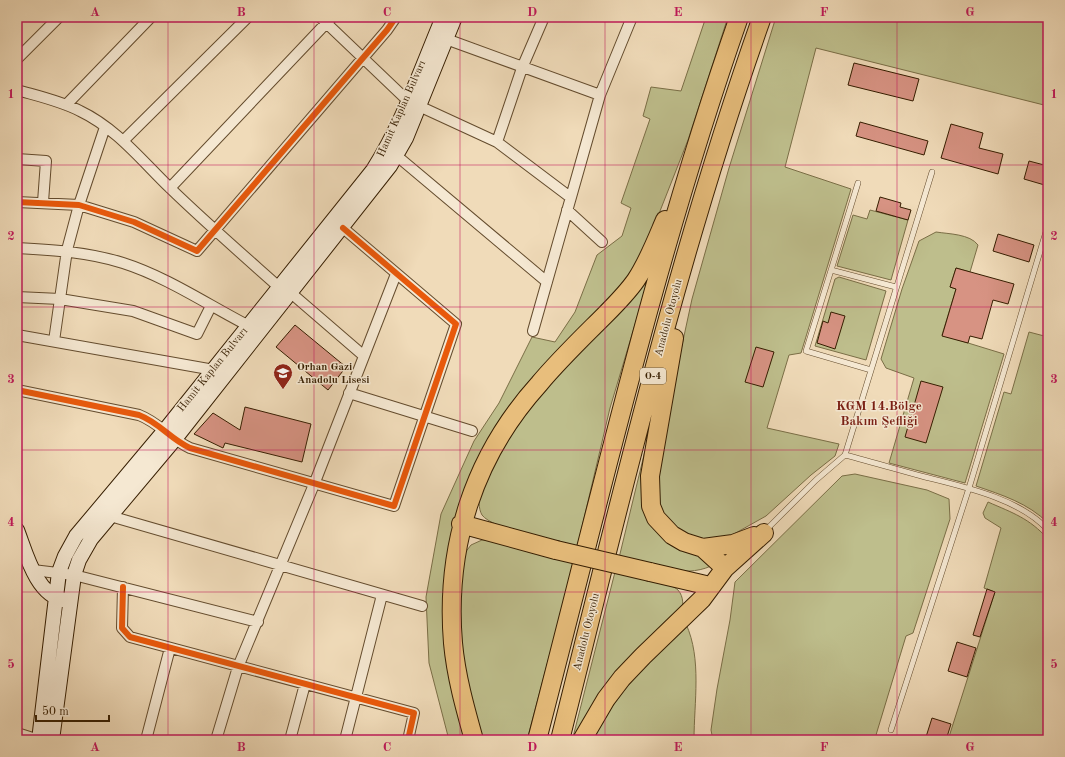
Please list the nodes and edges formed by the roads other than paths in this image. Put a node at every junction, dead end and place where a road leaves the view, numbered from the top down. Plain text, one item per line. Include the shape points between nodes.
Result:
1 (59, 17) edge
2 (152, 17) edge
3 (248, 17) edge
4 (396, 17) edge
5 (443, 17) edge
6 (455, 17) edge
7 (544, 17) edge
8 (632, 17) edge
9 (739, 17) edge
10 (762, 17) edge
11 (326, 19) edge
12 (446, 39) junction
13 (364, 58) junction
14 (17, 59) edge
15 (522, 68) junction
16 (17, 90) edge
17 (600, 95) junction
18 (414, 104) junction
19 (66, 105) junction
20 (105, 127) junction
21 (698, 140) junction
22 (123, 141) junction
23 (498, 142) junction
24 (397, 156) junction
25 (17, 159) edge
26 (932, 172) dead end
27 (858, 183) dead end
28 (170, 188) junction
29 (570, 197) junction
30 (17, 202) edge
31 (43, 202) junction
32 (79, 206) junction
33 (567, 210) junction
34 (1048, 225) edge
35 (694, 227) junction
36 (342, 228) junction
37 (216, 231) junction
38 (602, 242) dead end
39 (17, 248) edge
40 (67, 250) junction
41 (831, 270) junction
42 (396, 274) junction
43 (547, 282) junction
44 (896, 287) junction
45 (286, 290) junction
46 (17, 297) edge
47 (60, 299) junction
48 (210, 306) junction
49 (249, 326) junction
50 (533, 331) dead end
51 (17, 335) edge
52 (54, 341) junction
53 (364, 356) junction
54 (214, 370) junction
55 (871, 370) junction
56 (17, 390) edge
57 (349, 393) junction
58 (425, 417) junction
59 (472, 431) dead end
60 (170, 435) junction
61 (845, 455) junction
62 (315, 482) junction
63 (969, 488) junction
64 (110, 516) junction
65 (461, 524) junction
66 (17, 530) edge
67 (1048, 530) edge
68 (764, 533) junction
69 (703, 548) junction
70 (281, 564) junction
71 (725, 568) junction
72 (33, 570) junction
73 (59, 572) junction
74 (74, 575) junction
75 (673, 578) junction
76 (710, 586) junction
77 (123, 587) junction
78 (382, 595) junction
79 (64, 600) junction
80 (422, 606) dead end
81 (687, 614) junction
82 (258, 622) junction
83 (170, 648) junction
84 (238, 667) junction
85 (305, 684) junction
86 (356, 698) junction
87 (891, 730) dead end
88 (17, 733) edge
89 (39, 740) edge
90 (52, 740) edge
91 (146, 740) edge
92 (216, 740) edge
93 (290, 740) edge
94 (345, 740) edge
95 (408, 740) edge
96 (474, 740) edge
97 (537, 740) edge
98 (560, 740) edge
99 (582, 740) edge

1 - 14 street
2 - 19 street
3 - 22 street
4 - 13 street
5 - 18 main road, Hamit Kaplan Bulvarı
6 - 12 main road, Hamit Kaplan Bulvarı
7 - 15 street
8 - 17 street
9 - 21 highway, Anadolu Otoyolu / O-4
10 - 35 highway, Anadolu Otoyolu / O-4 via 734,96
11 - 13 street
11 - 28 street
12 - 15 street
12 - 18 main road, Hamit Kaplan Bulvarı
13 - 18 street
13 - 37 street
15 - 17 street
15 - 23 street
16 - 19 street
17 - 29 street
18 - 23 street
18 - 24 main road, Hamit Kaplan Bulvarı
18 - 45 main road, Hamit Kaplan Bulvarı via 373,170
19 - 20 street via 81,111
20 - 22 street
20 - 32 street
21 - 65 highway via 644,267 622,297 540,382 508,421 481,471
21 - 97 highway, Anadolu Otoyolu / O-4 via 640,340
22 - 28 street
23 - 29 street
24 - 36 main road, Hamit Kaplan Bulvarı
24 - 43 street
25 - 31 street via 46,161
26 - 44 lane
27 - 41 lane
28 - 37 street
29 - 33 street
30 - 31 street
31 - 32 street
32 - 37 street via 134,222 197,251
32 - 40 street
33 - 38 street
33 - 43 street
34 - 63 lane
35 - 69 highway via 653,454 649,493 656,518 664,528 684,542
35 - 98 highway, Anadolu Otoyolu / O-4 via 653,376
36 - 42 street
36 - 45 main road, Hamit Kaplan Bulvarı
37 - 45 street
39 - 40 street
40 - 47 street
40 - 48 street via 137,268
41 - 44 lane
41 - 55 lane via 806,351
42 - 53 street
42 - 58 street via 456,324
43 - 50 street
44 - 55 lane
45 - 49 main road, Hamit Kaplan Bulvarı
45 - 53 street
45 - 60 main road, Hamit Kaplan Bulvarı
46 - 47 street
47 - 48 street via 133,311 197,334
47 - 52 street
48 - 49 street
49 - 54 main road, Hamit Kaplan Bulvarı
51 - 52 street
52 - 54 street
53 - 57 street
54 - 60 main road, Hamit Kaplan Bulvarı
55 - 61 lane
56 - 60 street via 138,415 154,421
57 - 58 street
57 - 62 street
58 - 59 street
58 - 62 street via 394,506
60 - 62 street via 190,448
60 - 64 main road, Hamit Kaplan Bulvarı
60 - 73 main road, Hamit Kaplan Bulvarı via 76,536 64,556
61 - 63 lane
61 - 68 lane via 816,480
62 - 70 street
63 - 67 lane via 1022,510
63 - 87 lane
64 - 70 street
64 - 74 main road, Hamit Kaplan Bulvarı via 84,549
65 - 75 highway, bridge
65 - 96 highway via 452,588 453,643
66 - 72 main road
68 - 69 highway via 733,544
68 - 71 highway
69 - 71 highway
70 - 78 street
70 - 82 street
71 - 76 highway
72 - 73 street
72 - 79 main road via 43,587
73 - 74 street
73 - 79 main road, Hamit Kaplan Bulvarı
74 - 77 street
74 - 79 main road, Hamit Kaplan Bulvarı
75 - 76 highway
75 - 81 highway via 688,598 690,606
76 - 81 highway via 702,599
77 - 82 street
77 - 83 street via 121,620 125,633 130,637
78 - 80 street
78 - 86 street
79 - 89 main road, Hamit Kaplan Bulvarı
79 - 90 main road, Hamit Kaplan Bulvarı
81 - 99 highway via 622,678 606,699
82 - 84 street
83 - 84 street
83 - 91 street
84 - 85 street
84 - 92 street
85 - 86 street
85 - 93 street
86 - 94 street
86 - 95 street via 414,713
88 - 89 street

